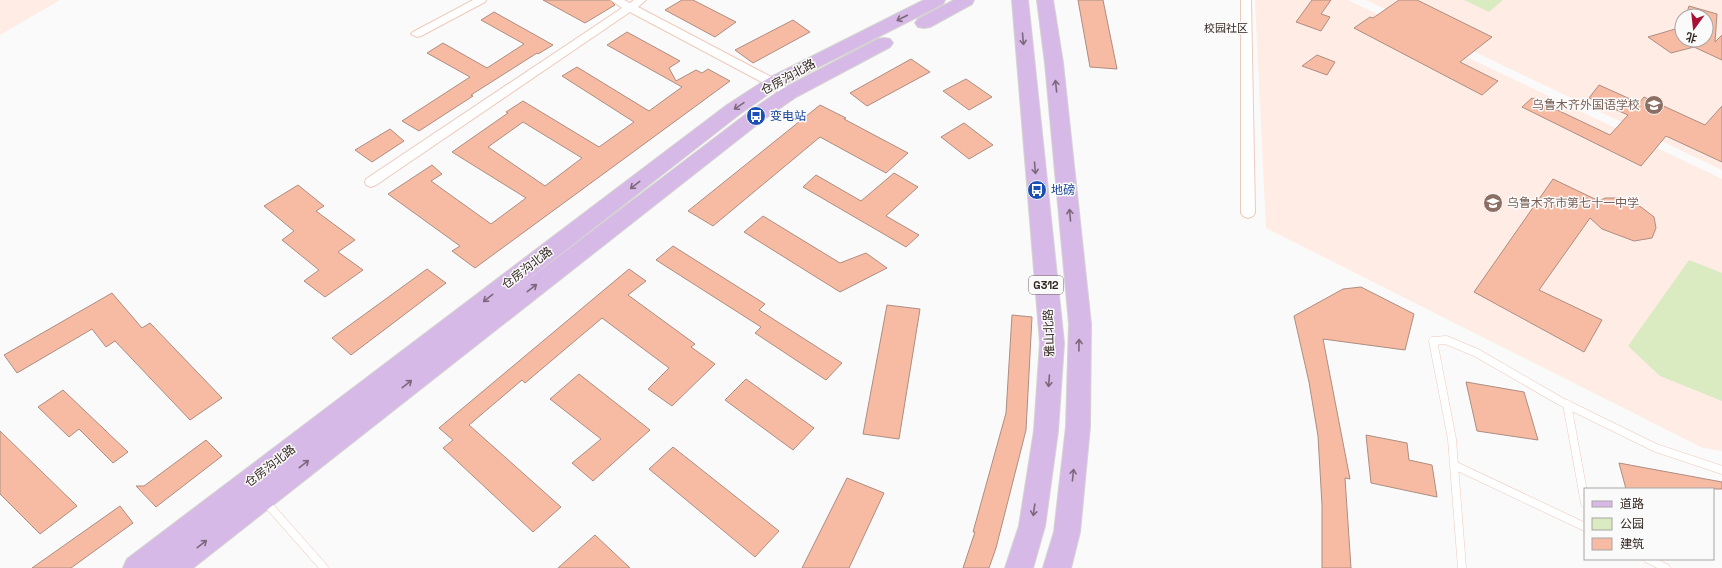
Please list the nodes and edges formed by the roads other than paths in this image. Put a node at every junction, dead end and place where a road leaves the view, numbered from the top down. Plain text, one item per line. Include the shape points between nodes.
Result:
1 (481, 0) edge
2 (616, 0) edge
3 (641, 0) edge
4 (937, 0) edge
5 (966, 0) edge
6 (1020, 0) edge
7 (1045, 0) edge
8 (1246, 0) edge
9 (630, 7) junction
10 (417, 34) dead end
11 (781, 88) junction
12 (371, 182) dead end
13 (1248, 213) dead end
14 (1567, 404) junction
15 (1454, 465) junction
16 (1722, 470) edge
17 (261, 497) junction
18 (1584, 498) edge
19 (1584, 527) edge
20 (1650, 560) edge
21 (137, 568) edge
22 (171, 568) edge
23 (324, 568) edge
24 (1019, 568) edge
25 (1057, 568) edge
26 (1462, 568) edge
27 (1666, 568) edge

1 - 10 street
2 - 9 street
3 - 9 street
4 -> 11 main road, 仓房沟北路
5 - 11 main road, 仓房沟北路
6 -> 24 main road, 雅山北路 / G312 via 1052,343 1046,432 1032,526
25 -> 7 main road, G312 via 1067,532 1077,434 1080,324 1054,63
8 - 13 street
9 - 11 street
9 - 12 street
17 -> 11 main road, 仓房沟北路 via 756,116
11 -> 21 main road, 仓房沟北路 via 727,114
14 - 15 lane via 1477,353 1446,340 1433,341 1452,439
14 - 16 lane via 1656,448
14 - 18 lane
15 - 19 lane
15 - 26 lane
22 -> 17 main road, 仓房沟北路
17 - 23 lane
20 - 27 lane

